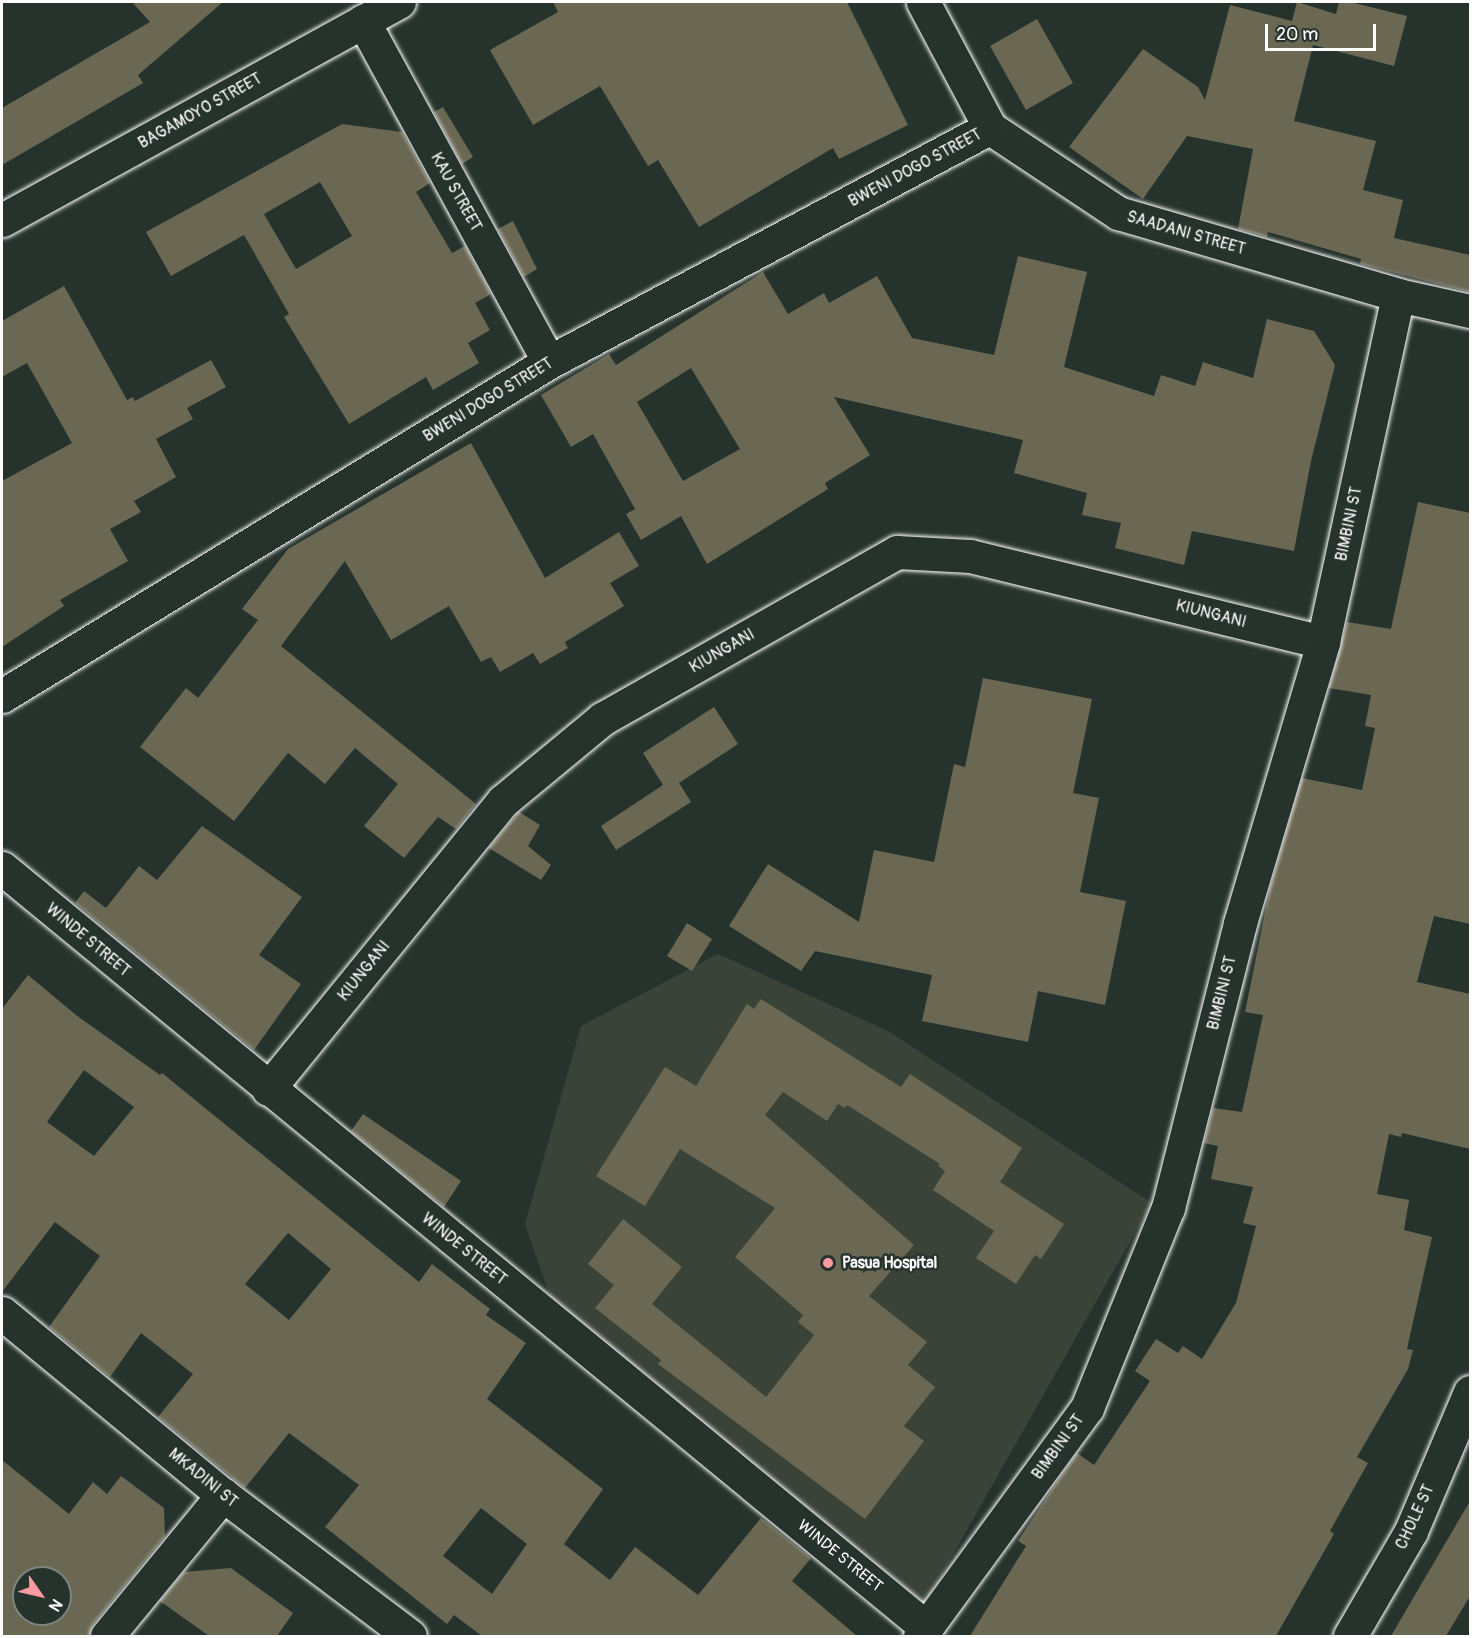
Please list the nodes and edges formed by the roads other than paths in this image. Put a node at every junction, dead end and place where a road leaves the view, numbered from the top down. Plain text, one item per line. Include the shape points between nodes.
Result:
1 (399, 2) edge
2 (923, 2) edge
3 (363, 21) junction
4 (990, 128) junction
5 (2, 220) edge
6 (1398, 295) junction
7 (1470, 311) edge
8 (549, 362) junction
9 (1323, 642) junction
10 (2, 696) edge
11 (2, 868) edge
12 (268, 1089) junction
13 (2, 1313) edge
14 (1470, 1392) edge
15 (222, 1495) junction
16 (924, 1632) edge
17 (107, 1636) edge
18 (410, 1636) edge
19 (1350, 1636) edge

1 - 3 street, BAGAMOYO STREET
2 - 4 street, SAADANI STREET
3 - 5 street, BAGAMOYO STREET
3 - 8 street, KAU STREET
4 - 6 street, SAADANI STREET via 1118,213
4 - 8 street, BWENI DOGO STREET
6 - 7 street, SAADANI STREET
6 - 9 street, BIMBINI ST
8 - 10 street, BWENI DOGO STREET
9 - 12 street, KIUNGANI via 970,556 897,552 602,719 503,801
9 - 16 street, BIMBINI ST via 1240,923 1168,1208 1087,1408
11 - 12 street, WINDE STREET
12 - 16 street, WINDE STREET
13 - 15 street, MKADINI ST
14 - 19 street, CHOLE ST via 1411,1531
15 - 17 street
15 - 18 street, MKADINI ST

